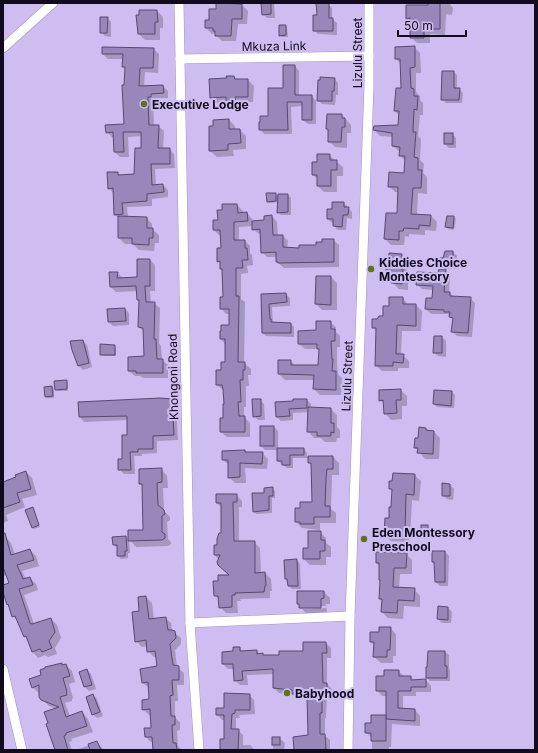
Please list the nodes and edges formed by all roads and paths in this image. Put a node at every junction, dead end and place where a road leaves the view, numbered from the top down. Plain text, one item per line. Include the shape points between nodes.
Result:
1 (53, 3) edge
2 (179, 3) edge
3 (369, 3) edge
4 (3, 48) edge
5 (369, 56) junction
6 (180, 59) junction
7 (350, 616) junction
8 (190, 623) junction
9 (3, 669) edge
10 (22, 750) edge
11 (199, 750) edge
12 (348, 750) edge

1 - 4 street
2 - 6 street, Khongoni Road
3 - 5 street, Lizulu Street
5 - 6 street, Mkuza Link
5 - 7 street, Lizulu Street
6 - 8 street, Khongoni Road
7 - 8 street
7 - 12 street, Lizulu Street
8 - 11 street, Khongoni Road
9 - 10 street

